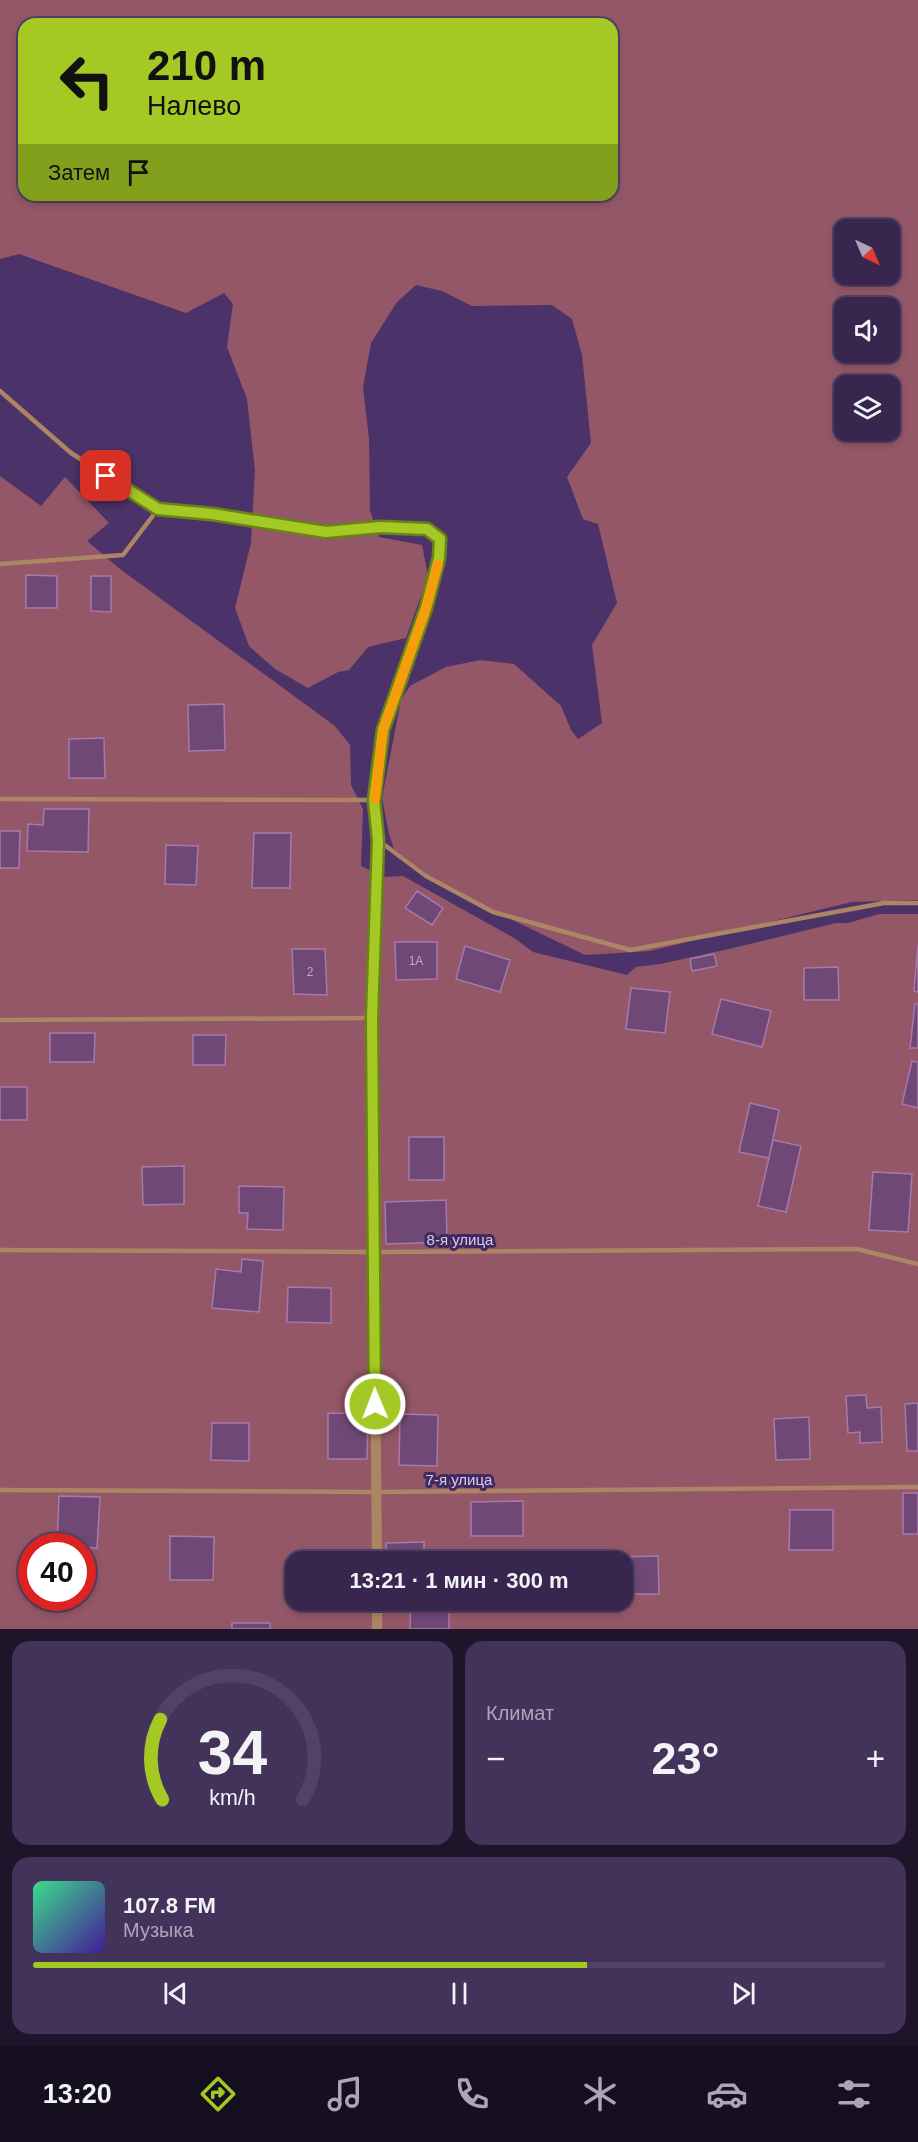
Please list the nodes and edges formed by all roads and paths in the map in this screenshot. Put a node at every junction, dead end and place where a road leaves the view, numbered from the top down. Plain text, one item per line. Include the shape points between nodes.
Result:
1 (0, 391) edge
2 (158, 509) junction
3 (0, 564) edge
4 (0, 799) edge
5 (374, 800) junction
6 (378, 840) junction
7 (918, 903) edge
8 (372, 1018) junction
9 (0, 1020) edge
10 (0, 1250) edge
11 (372, 1252) junction
12 (918, 1264) edge
13 (918, 1487) edge
14 (0, 1491) edge
15 (377, 1492) junction
16 (377, 1551) edge
17 (377, 1611) edge
18 (377, 1629) edge

1 - 2 lane via 71,453
2 - 3 lane via 123,555
2 - 5 lane via 326,532 380,527 427,529 440,539 426,608 383,730
4 - 5 lane
5 - 6 street
6 - 7 lane via 426,876 494,912 630,950 884,903
6 - 8 street
8 - 9 lane
8 - 11 street
10 - 11 lane, 8-я улица
11 - 12 lane, 8-я улица via 857,1249
11 - 15 street
13 - 15 lane, 7-я улица
14 - 15 lane, 7-я улица
15 - 16 street
17 - 18 street

